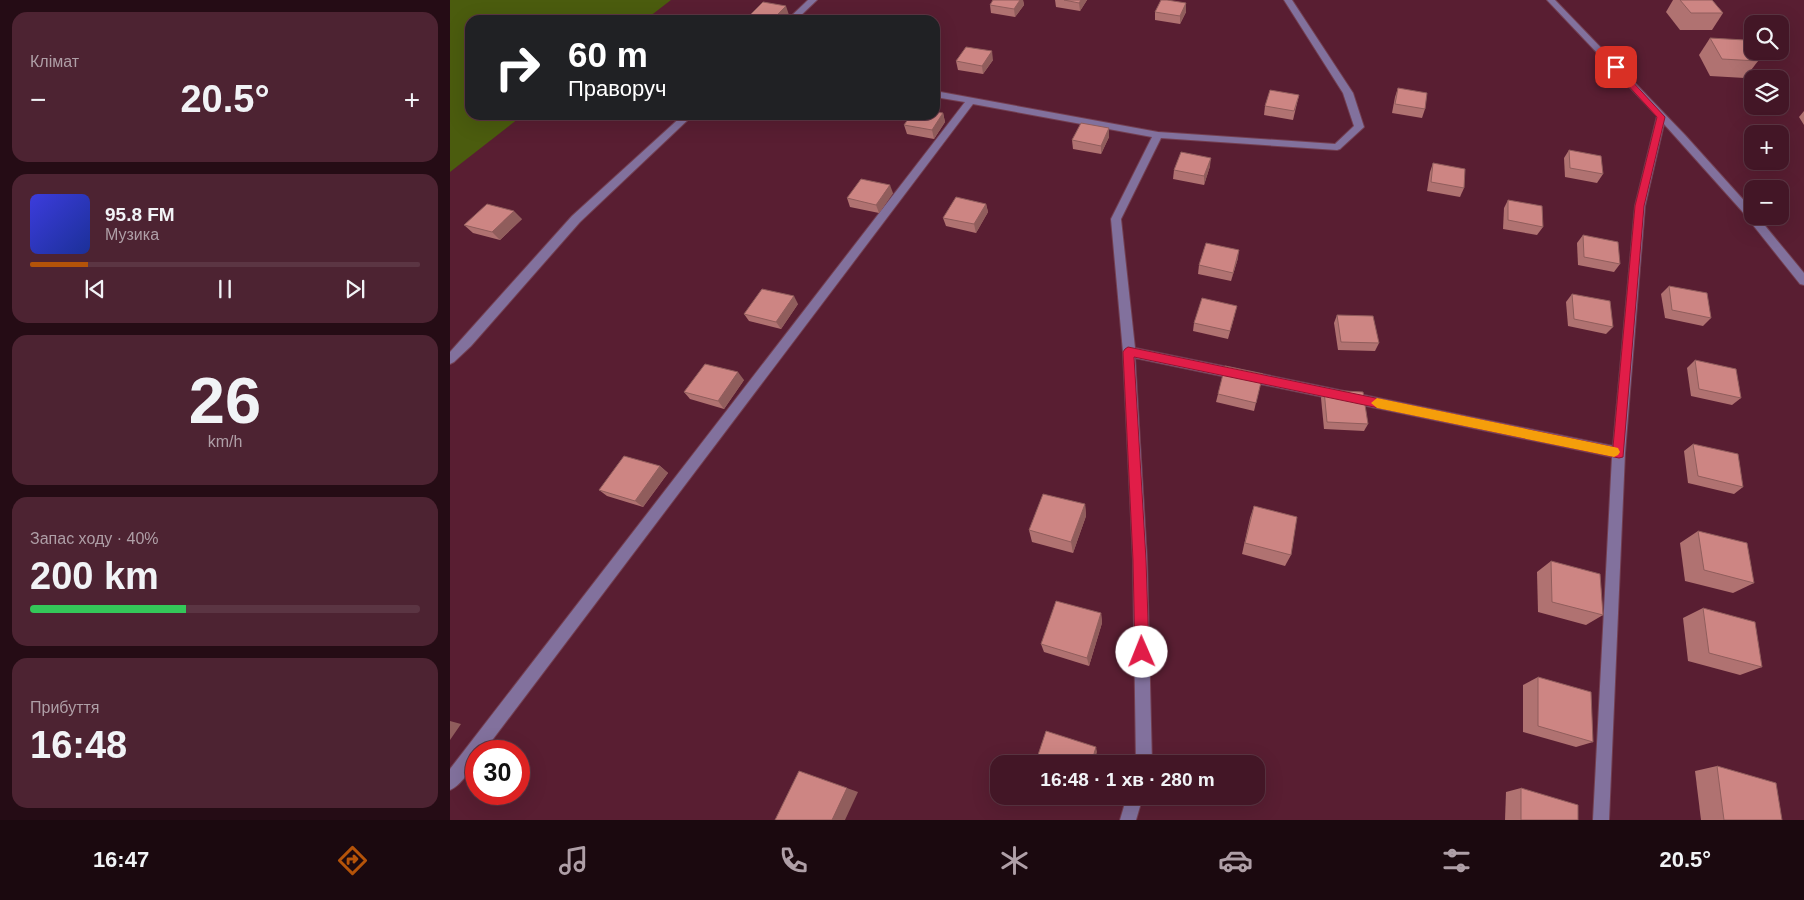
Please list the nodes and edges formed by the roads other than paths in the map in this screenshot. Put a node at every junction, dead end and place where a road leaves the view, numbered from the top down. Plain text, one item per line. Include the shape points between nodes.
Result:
1 (813, 0) edge
2 (1288, 0) edge
3 (1550, 0) edge
4 (796, 15) edge
5 (940, 95) edge
6 (970, 102) junction
7 (1661, 117) junction
8 (683, 120) edge
9 (1158, 135) junction
10 (1804, 281) edge
11 (1128, 352) junction
12 (450, 358) edge
13 (1619, 453) junction
14 (1144, 755) edge
15 (450, 782) edge
16 (1133, 805) edge
17 (1128, 820) edge
18 (1601, 820) edge

1 - 4 street
2 - 9 street via 1348,93 1359,127 1337,148
3 - 7 street
5 - 6 street
6 - 9 street
6 - 15 street
7 - 10 street via 1767,233
7 - 13 street via 1640,206
8 - 12 street via 576,219 467,343
9 - 11 street via 1116,219
11 - 13 street
11 - 14 street via 1140,560
13 - 18 street
16 - 17 street

